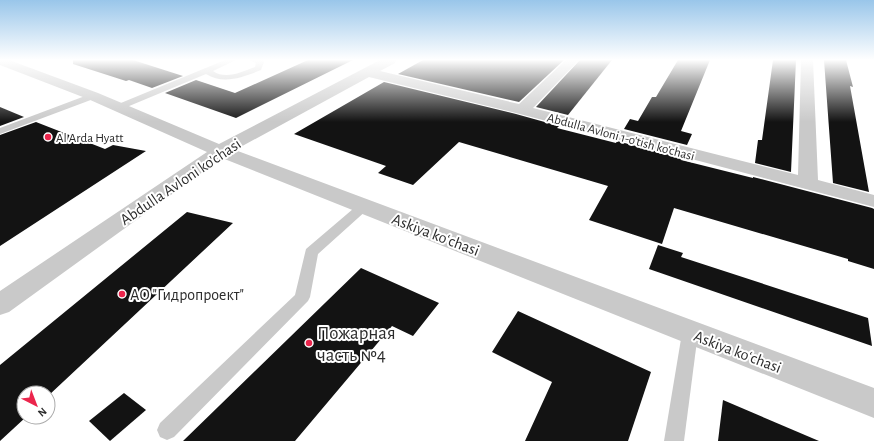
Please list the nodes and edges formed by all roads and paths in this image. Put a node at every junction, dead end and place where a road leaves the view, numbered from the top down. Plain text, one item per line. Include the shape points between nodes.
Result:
1 (57, 81) edge
2 (184, 81) edge
3 (351, 81) edge
4 (402, 81) edge
5 (552, 81) edge
6 (807, 81) edge
7 (93, 96) junction
8 (119, 107) junction
9 (522, 110) junction
10 (0, 131) edge
11 (220, 151) junction
12 (808, 184) junction
13 (874, 201) edge
14 (364, 206) junction
15 (0, 305) edge
16 (690, 333) junction
17 (874, 403) edge
18 (167, 430) dead end
19 (674, 441) edge

1 - 7 street, Askiya koʻchasi
2 - 8 lane
3 - 11 street, Abdulla Avloni ko'chasi
4 - 9 street, Abdulla Avloni 1-o'tish ko'chasi
5 - 9 street
6 - 12 street
7 - 8 street, Askiya koʻchasi
7 - 10 lane
8 - 11 street, Askiya koʻchasi
9 - 12 street, Abdulla Avloni 1-o'tish ko'chasi
11 - 14 street, Askiya koʻchasi
11 - 15 street, Abdulla Avloni ko'chasi
12 - 13 street, Abdulla Avloni 1-o'tish ko'chasi
14 - 16 street, Askiya koʻchasi
14 - 18 lane via 312,252 302,297
16 - 17 street, Askiya koʻchasi
16 - 19 lane

